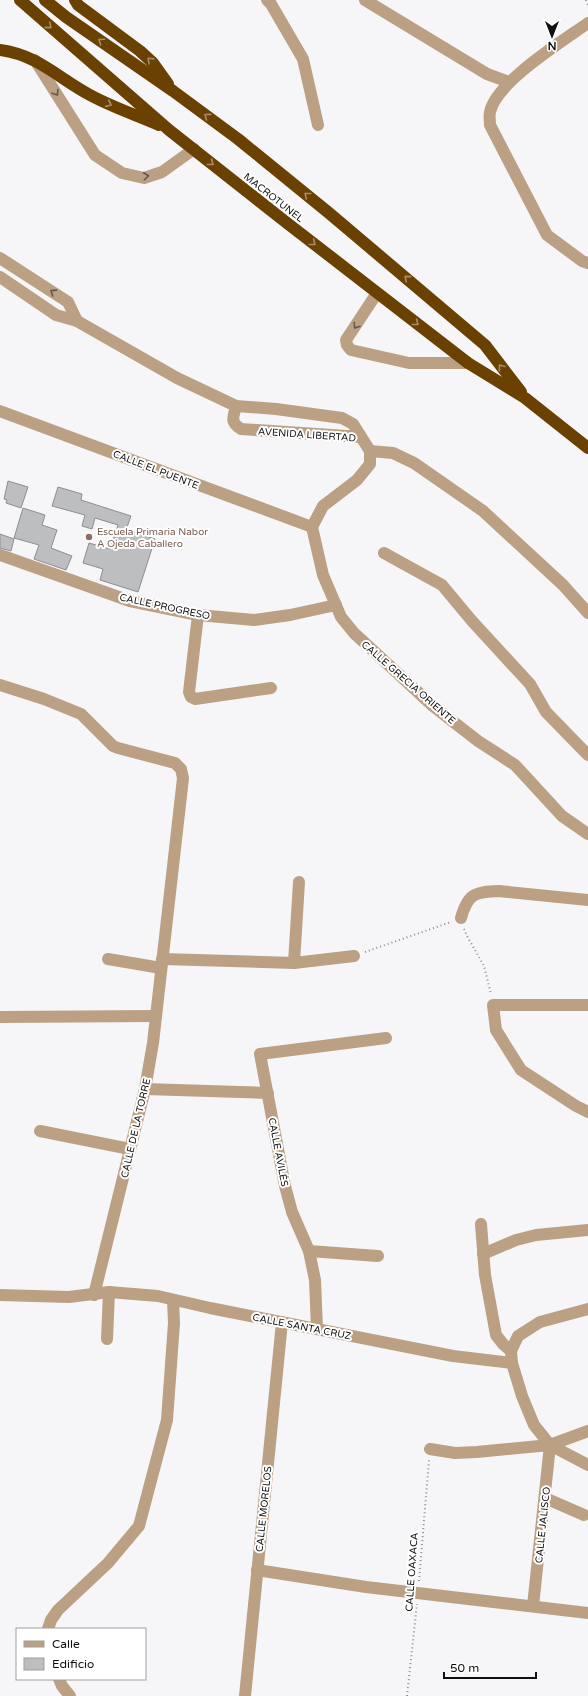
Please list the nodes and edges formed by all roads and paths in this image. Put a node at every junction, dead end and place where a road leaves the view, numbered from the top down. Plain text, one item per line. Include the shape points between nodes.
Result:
1 (20, 0) edge
2 (45, 0) edge
3 (75, 0) edge
4 (266, 0) edge
5 (365, 0) edge
6 (586, 0) edge
7 (588, 5) edge
8 (588, 23) edge
9 (0, 50) edge
10 (35, 60) junction
11 (509, 82) junction
12 (173, 91) junction
13 (318, 125) dead end
14 (170, 130) junction
15 (194, 150) junction
16 (0, 258) edge
17 (588, 263) edge
18 (0, 277) edge
19 (377, 293) junction
20 (76, 321) junction
21 (468, 363) junction
22 (525, 398) junction
23 (236, 406) junction
24 (0, 411) edge
25 (361, 437) junction
26 (588, 448) edge
27 (370, 451) junction
28 (312, 527) junction
29 (384, 553) dead end
30 (0, 555) edge
31 (336, 605) junction
32 (588, 613) edge
33 (198, 615) junction
34 (0, 686) edge
35 (271, 688) dead end
36 (588, 755) edge
37 (588, 834) edge
38 (299, 882) dead end
39 (588, 900) edge
40 (461, 918) junction
41 (354, 956) joint
42 (108, 959) dead end
43 (161, 963) junction
44 (294, 963) junction
45 (493, 1005) junction
46 (588, 1005) edge
47 (156, 1016) junction
48 (0, 1017) edge
49 (386, 1038) dead end
50 (145, 1089) junction
51 (268, 1093) junction
52 (588, 1112) edge
53 (40, 1131) dead end
54 (130, 1149) junction
55 (481, 1224) dead end
56 (588, 1230) edge
57 (310, 1251) junction
58 (483, 1254) junction
59 (378, 1256) dead end
60 (109, 1292) junction
61 (0, 1295) edge
62 (94, 1295) junction
63 (173, 1300) junction
64 (588, 1309) edge
65 (282, 1322) junction
66 (317, 1329) junction
67 (107, 1339) dead end
68 (512, 1357) junction
69 (588, 1431) edge
70 (550, 1445) junction
71 (430, 1450) joint
72 (588, 1465) edge
73 (545, 1498) junction
74 (584, 1515) dead end
75 (257, 1570) junction
76 (418, 1593) junction
77 (533, 1606) junction
78 (588, 1613) edge
79 (48, 1628) edge
80 (59, 1680) edge
81 (70, 1696) edge
82 (245, 1696) edge
83 (407, 1696) edge

1 -> 14 highway, MACROTUNEL
12 -> 2 highway, MACROTUNEL
12 -> 3 highway via 153,62 78,5
4 - 13 street via 271,4 303,59
5 - 11 street via 487,74
6 - 7 path
8 - 11 street
9 - 10 highway
10 -> 14 highway via 91,95
10 -> 15 street via 95,155 122,173 144,178 162,172
11 - 17 street via 492,105 489,114 490,125 547,235 582,262
22 -> 12 highway, MACROTUNEL via 485,345 329,213 238,139
14 - 15 highway, MACROTUNEL
15 -> 19 highway, MACROTUNEL
20 -> 16 street via 68,302
18 - 20 street, AVENIDA LIBERTAD via 56,315
19 -> 21 highway, MACROTUNEL
19 -> 21 street via 346,340 346,345 351,350 409,363
20 - 23 street, AVENIDA LIBERTAD via 177,378
21 - 22 highway, MACROTUNEL
22 - 26 highway, MACROTUNEL
23 - 25 street, AVENIDA LIBERTAD via 342,418 353,424
23 - 25 street, AVENIDA LIBERTAD via 233,422 241,429
24 - 28 street, CALLE EL PUENTE
25 - 27 street
27 - 28 street via 370,464 367,469 323,506
27 - 32 street via 393,453 414,463 483,511 563,585
28 - 31 street, CALLE GRECIA ORIENTE via 323,575
29 - 36 street via 442,585 530,684 546,712
30 - 33 street, CALLE PROGRESO via 130,601
31 - 33 street, CALLE PROGRESO via 254,620
31 - 37 street, CALLE GRECIA ORIENTE via 341,617 354,633 433,706 478,741 515,764 562,816
33 - 35 street via 189,692 191,697 195,699
34 - 43 street, CALLE DE LA TORRE via 44,699 81,714 113,746 175,763 181,769 183,778
38 - 44 street
39 - 40 street via 485,891 472,896 465,903
40 - 41 path
40 - 45 path via 467,936 484,966
41 - 44 street
42 - 43 street
43 - 44 street
43 - 47 street, CALLE DE LA TORRE
45 - 46 street
45 - 52 street via 496,1030 521,1070
47 - 48 street
47 - 50 street, CALLE DE LA TORRE
49 - 51 street, CALLE AVILÉS via 260,1054
50 - 51 street
50 - 54 street, CALLE DE LA TORRE
51 - 57 street, CALLE AVILÉS via 285,1186 292,1212
53 - 54 street
54 - 62 street, CALLE DE LA TORRE
55 - 58 street
56 - 58 street via 536,1235 516,1240
57 - 59 street
57 - 66 street, CALLE AVILÉS via 315,1280
58 - 68 street via 496,1335
60 - 62 street, CALLE SANTA CRUZ
60 - 63 street, CALLE SANTA CRUZ via 158,1296
60 - 67 street
61 - 62 street, CALLE SANTA CRUZ
63 - 65 street, CALLE SANTA CRUZ
63 - 79 street via 174,1323 167,1420 140,1526 108,1563 58,1610
64 - 68 street via 540,1322 518,1336
65 - 66 street, CALLE SANTA CRUZ
65 - 75 street, CALLE MORELOS
66 - 68 street, CALLE SANTA CRUZ via 453,1356
68 - 70 street via 522,1396 534,1425
69 - 70 street
70 - 71 street via 477,1452
70 - 72 street
70 - 73 street, CALLE JALISCO
71 - 76 path, CALLE OAXACA
73 - 74 street
73 - 77 street, CALLE JALISCO
75 - 76 street
75 - 82 street, CALLE MORELOS
76 - 77 street
76 - 83 path, CALLE OAXACA
77 - 78 street
80 - 81 street

